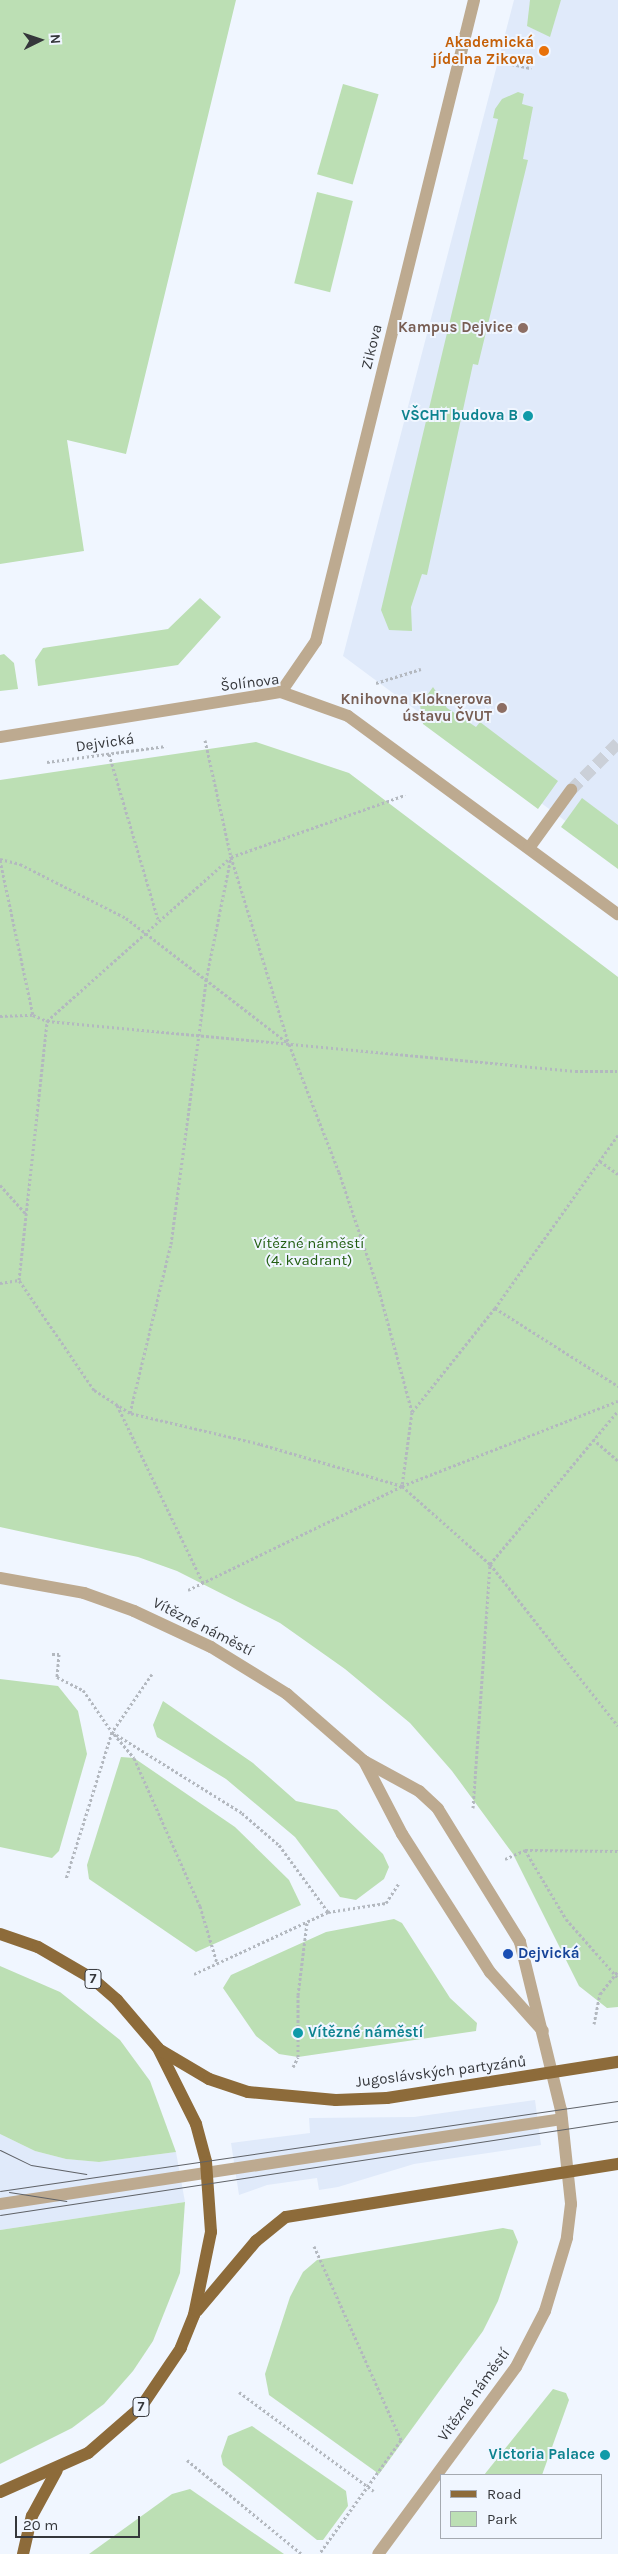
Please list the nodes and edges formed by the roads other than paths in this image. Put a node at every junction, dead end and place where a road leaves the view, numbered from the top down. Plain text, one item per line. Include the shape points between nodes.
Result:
1 (474, 0) edge
2 (281, 692) junction
3 (0, 737) edge
4 (571, 790) tunnel mouth
5 (529, 848) junction
6 (618, 914) edge
7 (0, 1578) edge
8 (364, 1761) junction
9 (3, 1933) edge
10 (544, 2032) junction
11 (158, 2048) junction
12 (618, 2062) edge
13 (554, 2074) junction
14 (562, 2119) junction
15 (618, 2164) edge
16 (208, 2173) junction
17 (570, 2174) junction
18 (0, 2204) edge
19 (194, 2315) junction
20 (57, 2470) junction
21 (0, 2492) edge
22 (381, 2553) edge
23 (24, 2554) edge

1 - 2 street, Zikova via 316,641
2 - 3 street, Šolínova
2 - 5 street, Šolínova via 348,716
4 - 5 street
5 - 6 street, Šolínova
7 - 8 street, Vítězné náměstí via 84,1593 134,1611 211,1648 288,1694
8 - 10 street, Vítězné náměstí via 402,1834 490,1972
8 - 10 street, Vítězné náměstí via 419,1791 466,1849 520,1942
9 - 11 main road, 7 via 93,1979 139,2023
10 - 13 street, Vítězné náměstí
11 - 13 main road, Jugoslávských partyzánů via 210,2079 248,2092 292,2098 387,2098
11 - 16 main road, 7 via 182,2088
12 - 13 main road, Jugoslávských partyzánů
13 - 14 street, Vítězné náměstí
14 - 16 street
14 - 17 street, Vítězné náměstí
15 - 17 main road
16 - 18 street
16 - 19 main road, 7 via 211,2232
17 - 19 main road via 286,2217 256,2241
17 - 22 street, Vítězné náměstí via 567,2238 545,2312 516,2367
19 - 20 main road, 7 via 181,2348 141,2407 95,2448
20 - 21 main road, 7
20 - 23 main road via 32,2516

